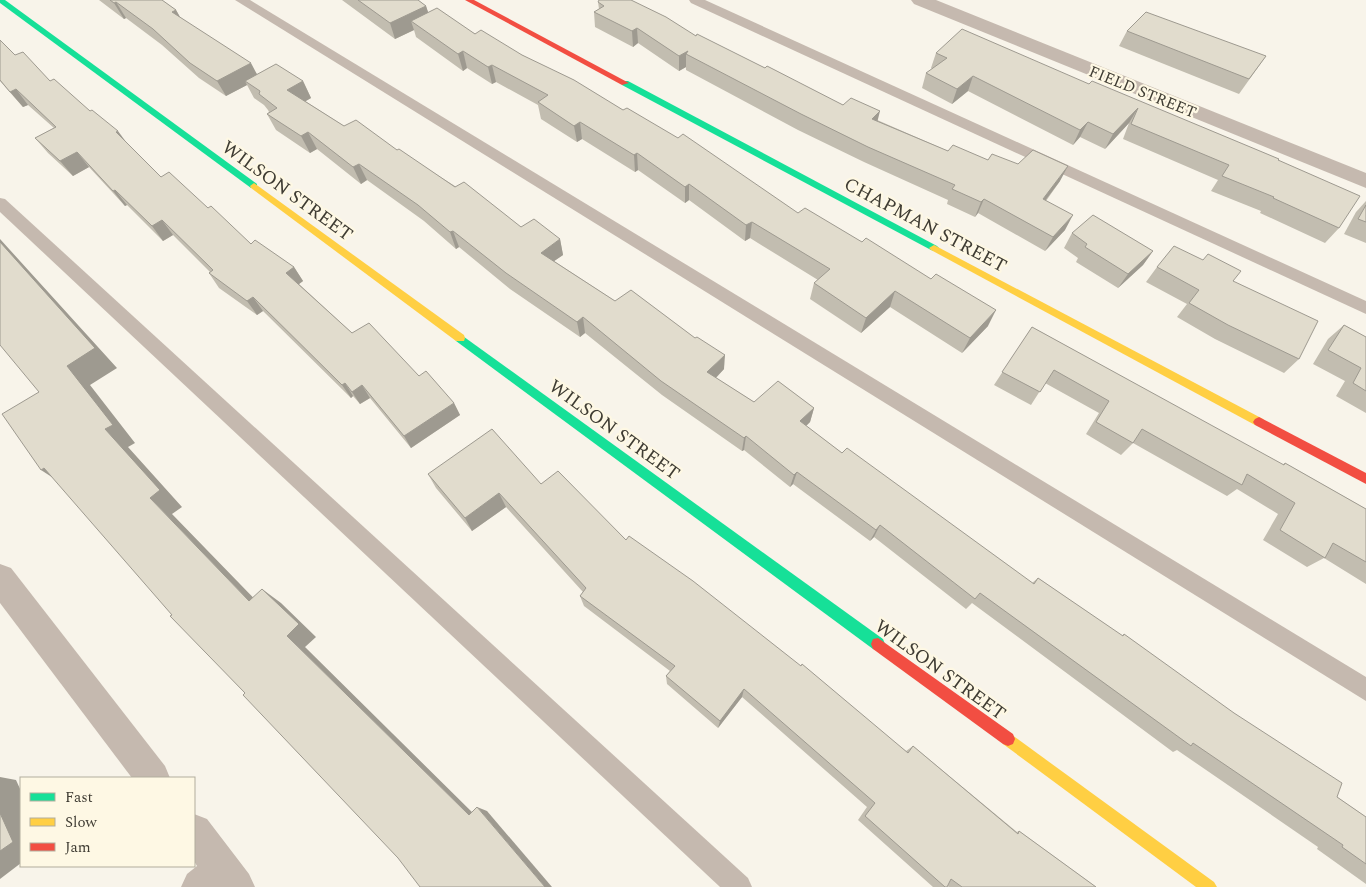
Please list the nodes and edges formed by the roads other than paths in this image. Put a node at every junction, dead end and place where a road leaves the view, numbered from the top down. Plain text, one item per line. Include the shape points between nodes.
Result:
1 (0, 0) edge
2 (240, 0) edge
3 (469, 0) edge
4 (695, 0) edge
5 (920, 0) edge
6 (1366, 181) edge
7 (0, 203) edge
8 (1366, 308) edge
9 (1366, 479) edge
10 (0, 578) edge
11 (1366, 690) edge
12 (152, 777) edge
13 (195, 834) edge
14 (220, 881) edge
15 (738, 887) edge
16 (1209, 887) edge

1 - 16 street, WILSON STREET
2 - 11 lane
3 - 9 street, CHAPMAN STREET
4 - 8 lane
5 - 6 street, FIELD STREET
7 - 15 lane
10 - 12 street
13 - 14 street

